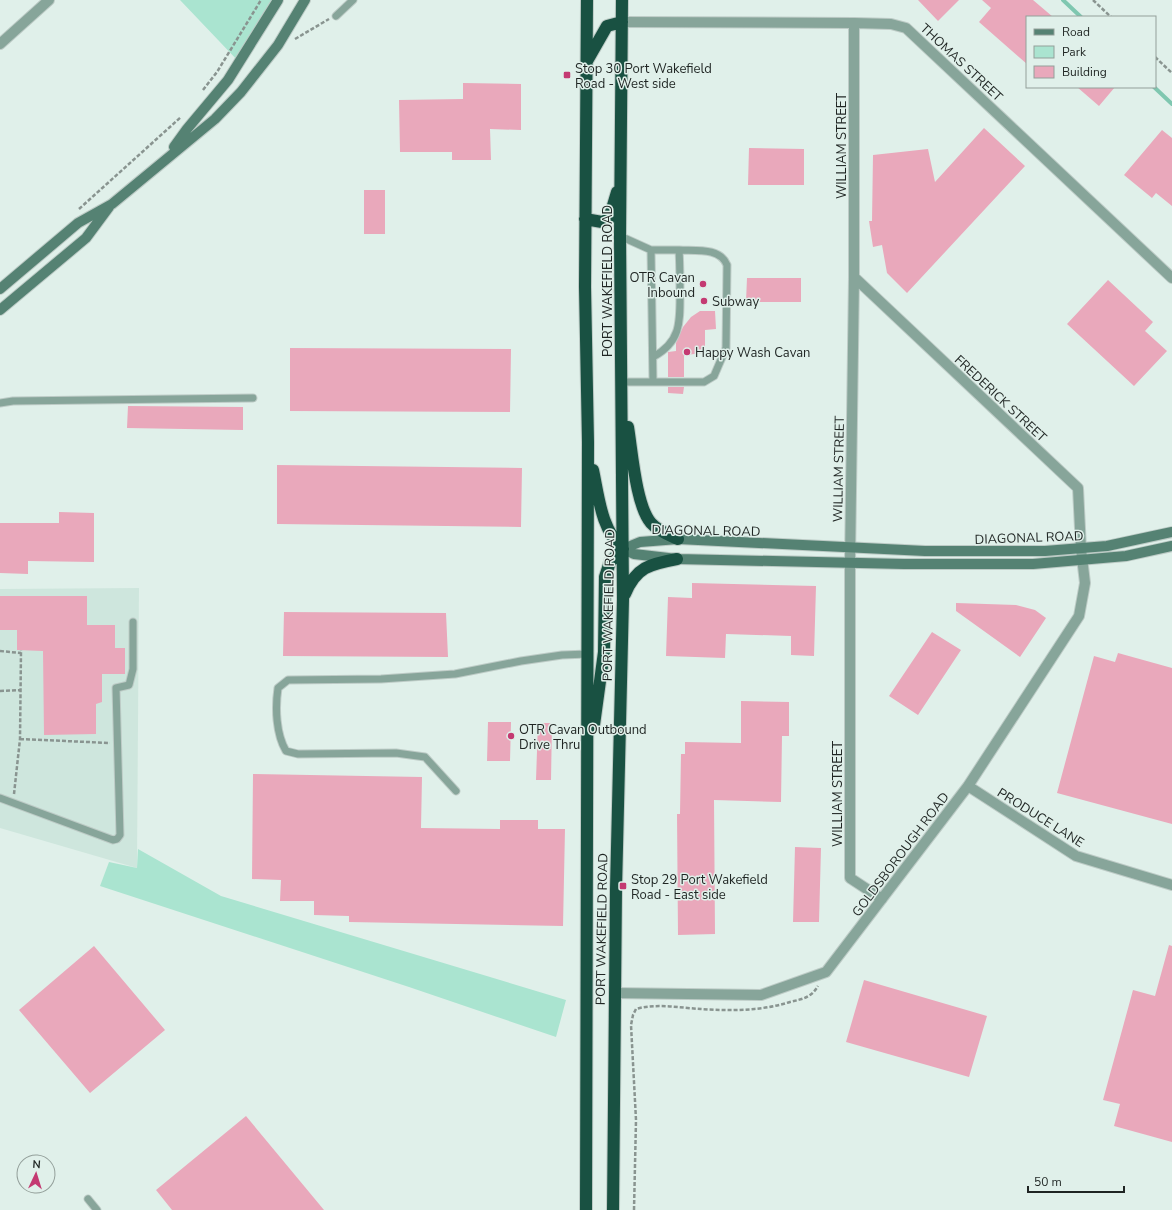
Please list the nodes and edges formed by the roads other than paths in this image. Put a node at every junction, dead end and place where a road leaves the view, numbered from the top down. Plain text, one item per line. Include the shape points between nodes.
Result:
1 (49, 0) edge
2 (278, 0) edge
3 (305, 0) edge
4 (353, 0) edge
5 (587, 0) edge
6 (622, 0) edge
7 (336, 16) road end
8 (622, 22) junction
9 (854, 23) junction
10 (0, 44) edge
11 (586, 64) junction
12 (167, 156) junction
13 (621, 178) junction
14 (112, 204) junction
15 (585, 219) junction
16 (620, 236) junction
17 (652, 250) junction
18 (680, 250) junction
19 (854, 276) junction
20 (1172, 278) edge
21 (0, 289) edge
22 (0, 310) edge
23 (653, 357) junction
24 (621, 382) junction
25 (653, 382) junction
26 (253, 398) dead end
27 (0, 403) edge
28 (588, 442) junction
29 (1172, 532) edge
30 (678, 539) junction
31 (1172, 546) edge
32 (850, 548) junction
33 (623, 549) junction
34 (1081, 549) junction
35 (677, 559) junction
36 (1082, 561) junction
37 (850, 562) junction
38 (623, 599) junction
39 (133, 622) dead end
40 (588, 654) junction
41 (588, 768) junction
42 (968, 786) junction
43 (456, 791) dead end
44 (0, 798) edge
45 (1172, 885) edge
46 (882, 899) junction
47 (614, 993) junction
48 (88, 1199) dead end
49 (609, 1208) edge
50 (97, 1210) edge
51 (586, 1210) edge

1 - 10 street
2 - 12 street via 228,80
3 - 12 street via 278,45 241,92 215,119
4 - 7 lane
5 - 11 highway, PORT WAKEFIELD ROAD
6 - 8 highway, PORT WAKEFIELD ROAD
8 - 9 street, THOMAS STREET
8 - 11 highway via 607,26
8 - 13 highway, PORT WAKEFIELD ROAD
9 - 19 street, WILLIAM STREET
9 - 20 street, THOMAS STREET via 891,24 906,28
11 - 15 highway, PORT WAKEFIELD ROAD
12 - 14 street
13 - 15 highway via 609,219 602,222
13 - 16 highway, PORT WAKEFIELD ROAD
14 - 21 street via 78,223
14 - 22 street via 86,238
15 - 28 highway, PORT WAKEFIELD ROAD
16 - 17 lane
16 - 24 highway, PORT WAKEFIELD ROAD
17 - 18 lane
17 - 23 lane
18 - 23 lane via 680,322 672,342
18 - 25 lane via 710,252 726,262 726,348 714,376 704,382
19 - 32 street, WILLIAM STREET
19 - 34 street, FREDERICK STREET via 1078,488
23 - 25 lane
24 - 25 lane
24 - 30 highway via 636,482 642,503 652,524
24 - 33 highway, PORT WAKEFIELD ROAD
26 - 27 lane
28 - 33 highway via 609,533
28 - 40 highway, PORT WAKEFIELD ROAD
29 - 34 street, DIAGONAL ROAD
30 - 32 street, DIAGONAL ROAD
30 - 33 street, DIAGONAL ROAD via 640,542
31 - 36 street, DIAGONAL ROAD via 1126,556
32 - 34 street, DIAGONAL ROAD via 993,552
32 - 37 street, WILLIAM STREET
33 - 35 street, DIAGONAL ROAD via 634,554
33 - 38 highway, PORT WAKEFIELD ROAD
33 - 41 highway via 610,562 604,577 604,652
34 - 36 street, FREDERICK STREET
35 - 37 street, DIAGONAL ROAD
35 - 38 highway via 646,566 630,581
36 - 37 street, DIAGONAL ROAD via 988,564
36 - 42 street, GOLDSBOROUGH ROAD via 1085,582 1079,616
37 - 46 street, WILLIAM STREET via 850,878
38 - 47 highway, PORT WAKEFIELD ROAD
39 - 44 lane via 133,669 129,685 116,688 120,835 117,839 113,840
40 - 41 highway, PORT WAKEFIELD ROAD
40 - 43 lane via 521,661 455,674 381,679 288,680 278,688 279,739 286,751 298,754 396,753 425,757
41 - 51 highway, PORT WAKEFIELD ROAD
42 - 45 street, PRODUCE LANE via 1076,856
42 - 46 street, GOLDSBOROUGH ROAD
46 - 47 street, GOLDSBOROUGH ROAD via 826,972 761,995
47 - 49 highway, PORT WAKEFIELD ROAD
48 - 50 lane

